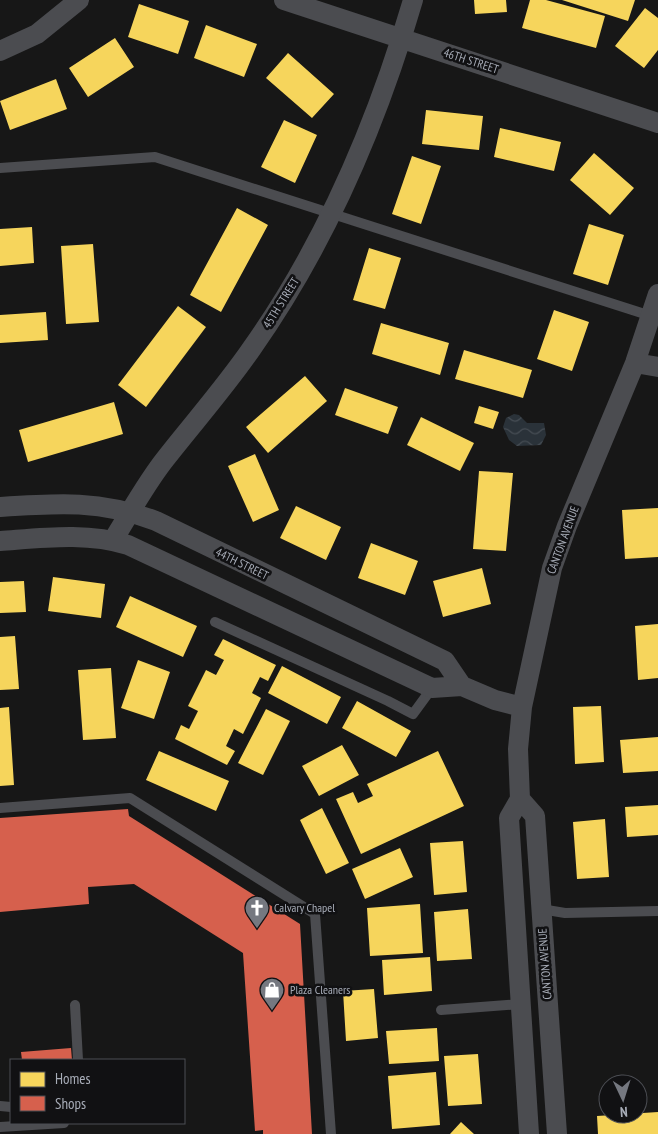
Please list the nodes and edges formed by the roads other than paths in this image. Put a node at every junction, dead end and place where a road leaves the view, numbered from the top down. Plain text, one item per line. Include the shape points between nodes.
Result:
1 (79, 0) edge
2 (284, 0) edge
3 (412, 0) edge
4 (402, 38) junction
5 (0, 51) edge
6 (658, 123) edge
7 (0, 168) edge
8 (332, 215) junction
9 (658, 294) edge
10 (651, 316) junction
11 (635, 363) junction
12 (658, 367) edge
13 (0, 507) edge
14 (131, 511) junction
15 (113, 540) junction
16 (0, 541) edge
17 (216, 622) dead end
18 (462, 686) junction
19 (432, 688) junction
20 (522, 707) junction
21 (520, 799) junction
22 (0, 808) edge
23 (541, 909) junction
24 (515, 910) junction
25 (658, 911) edge
26 (521, 1004) junction
27 (75, 1005) dead end
28 (441, 1010) dead end
29 (78, 1059) edge
30 (48, 1124) edge
31 (0, 1127) edge
32 (331, 1134) edge
33 (529, 1134) edge
34 (557, 1134) edge

1 - 5 street via 37,34
2 - 4 street, 46TH STREET
3 - 4 street
4 - 6 street, 46TH STREET
4 - 8 street, 45TH STREET
7 - 8 lane via 155,157
8 - 10 lane
8 - 14 street, 45TH STREET via 253,347 165,459
9 - 10 street, CANTON AVENUE
10 - 11 street, CANTON AVENUE
11 - 12 street
11 - 20 street, CANTON AVENUE via 552,568
13 - 14 street, 44TH STREET via 100,505
14 - 15 street, 45TH STREET
14 - 18 street, 44TH STREET via 445,661
15 - 16 street via 78,536
15 - 19 street
17 - 19 lane via 414,714
18 - 19 street
18 - 20 street
20 - 21 street, CANTON AVENUE via 518,750
21 - 23 street, CANTON AVENUE via 535,816
21 - 24 street via 508,818
22 - 32 lane via 130,798 315,914
23 - 24 street
23 - 25 lane via 564,913
23 - 34 street, CANTON AVENUE
24 - 26 street
26 - 28 lane
26 - 33 street
27 - 29 lane
30 - 31 lane

